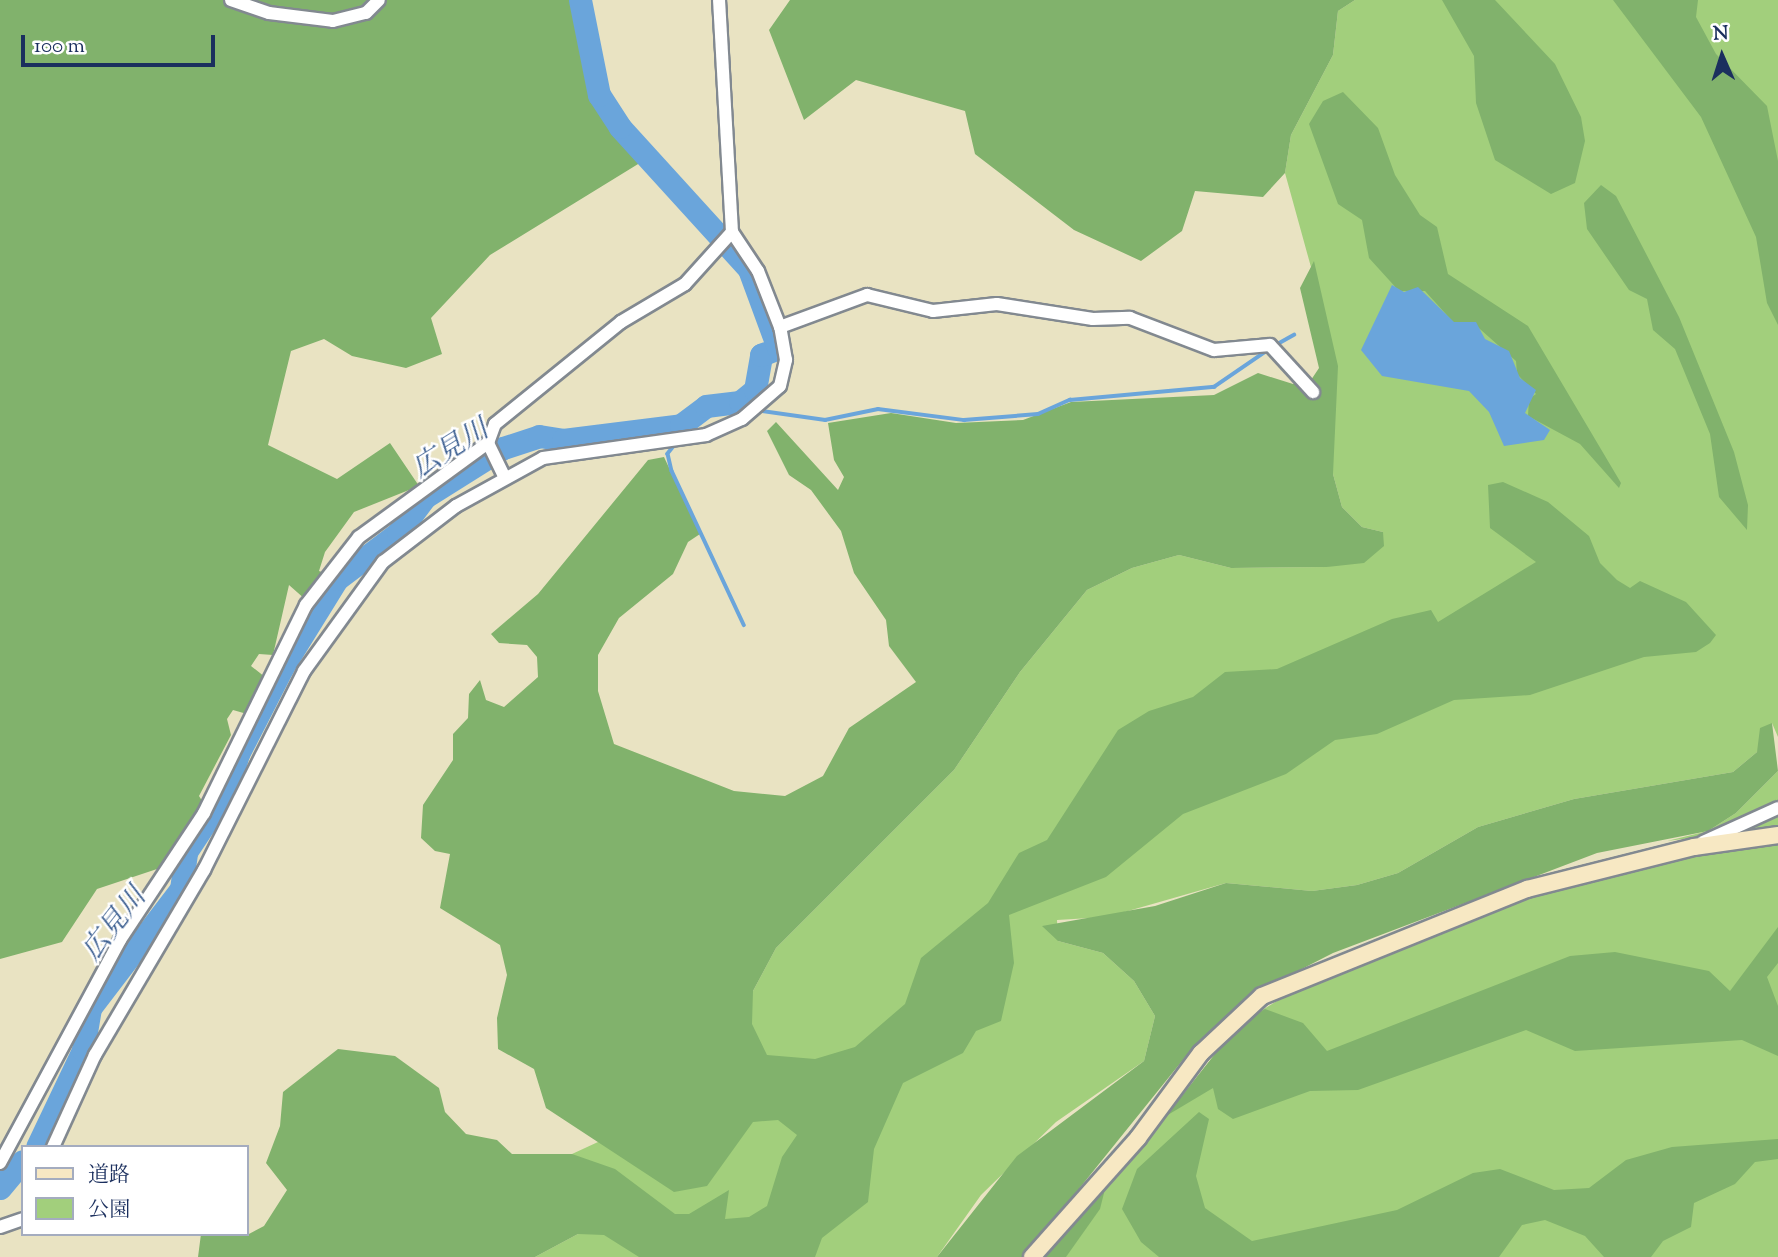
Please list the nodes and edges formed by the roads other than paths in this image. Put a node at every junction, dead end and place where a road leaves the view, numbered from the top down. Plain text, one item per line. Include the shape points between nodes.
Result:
1 (231, 0) edge
2 (380, 0) edge
3 (719, 0) edge
4 (730, 234) junction
5 (780, 327) junction
6 (1313, 392) dead end
7 (489, 446) junction
8 (503, 473) junction
9 (1778, 808) edge
10 (1778, 835) edge
11 (1694, 847) junction
12 (54, 1145) edge
13 (0, 1163) edge
14 (21, 1220) edge
15 (0, 1227) edge
16 (1032, 1257) edge

1 - 2 street via 269,13 333,21 366,13
3 - 4 street
4 - 5 street via 758,271
4 - 7 street via 685,284 621,322 522,400 495,424
5 - 6 street via 867,295 933,311 997,304 1093,319 1130,318 1214,350 1273,348
5 - 8 street via 784,378 742,419 706,435 543,458
7 - 8 street
7 - 13 street via 359,537 306,605 204,813 92,987
8 - 12 street via 383,562 319,647 204,870 100,1044
9 - 11 street
10 - 11 street
11 - 16 street via 1527,889 1262,996 1201,1053 1138,1138
14 - 15 street

